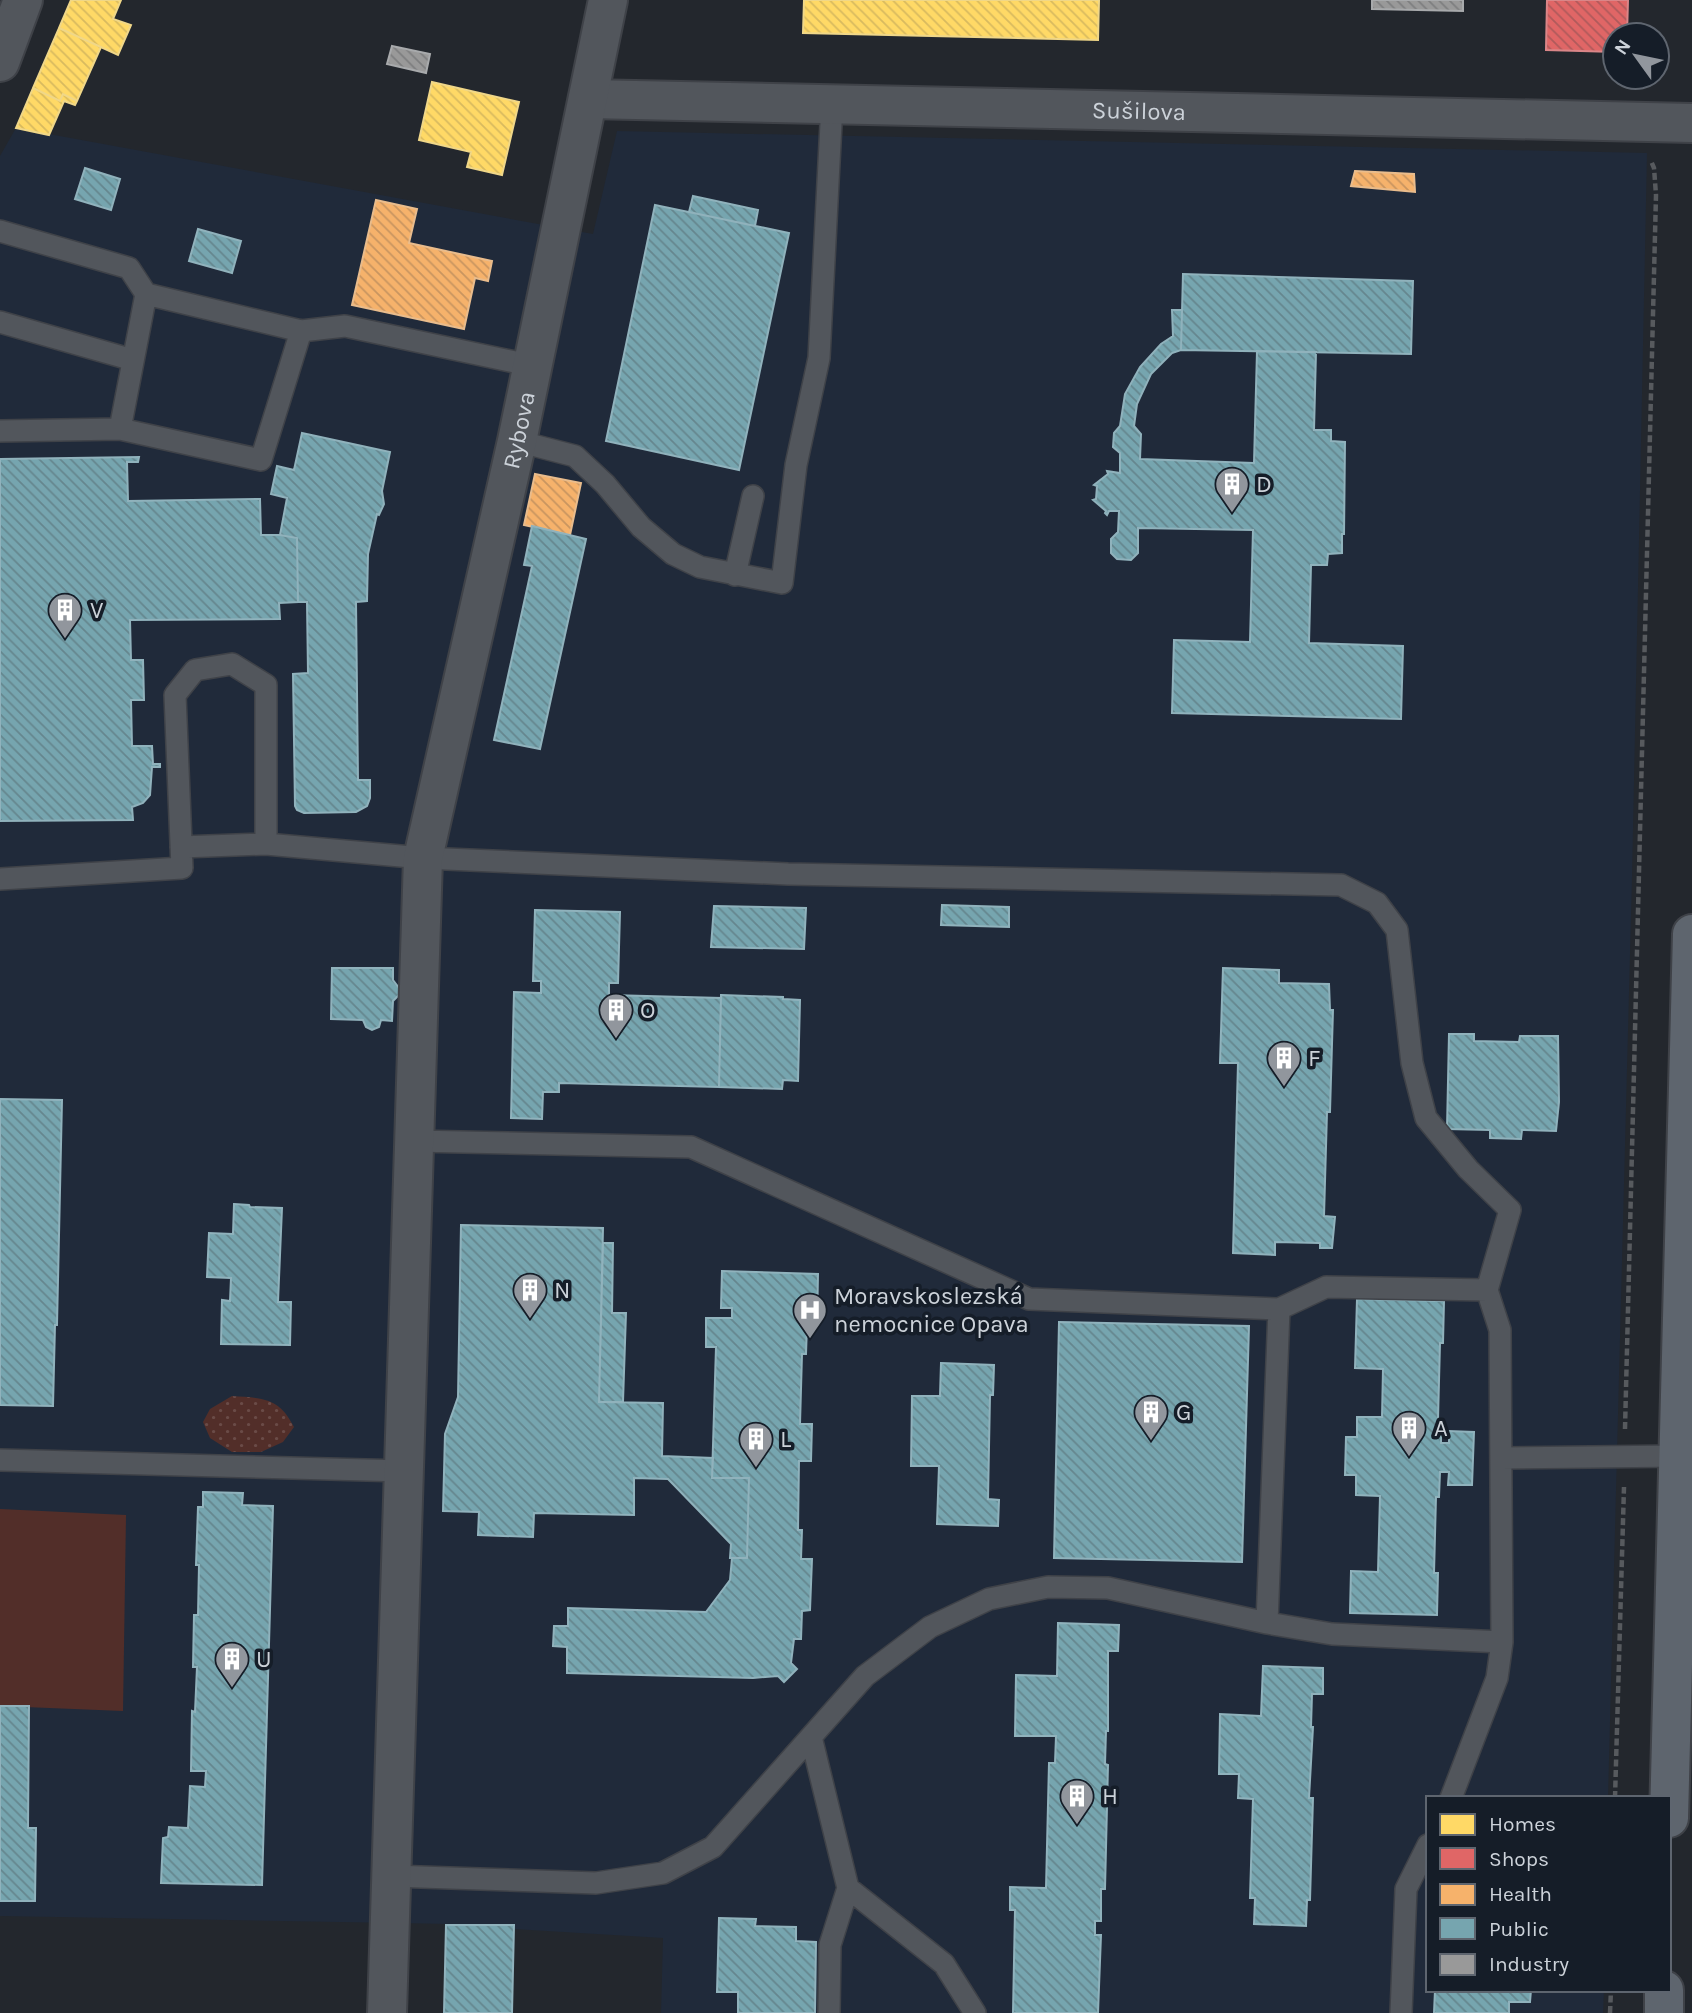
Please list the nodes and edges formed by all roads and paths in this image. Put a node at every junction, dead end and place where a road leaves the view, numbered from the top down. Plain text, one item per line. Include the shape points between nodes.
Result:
1 (23, 0) edge
2 (608, 0) edge
3 (0, 62) edge
4 (588, 99) junction
5 (832, 104) junction
6 (1692, 123) edge
7 (1650, 158) dead end
8 (0, 231) edge
9 (146, 294) junction
10 (0, 322) edge
11 (301, 331) junction
12 (133, 360) junction
13 (534, 366) junction
14 (120, 429) junction
15 (0, 431) edge
16 (517, 441) junction
17 (753, 496) dead end
18 (735, 575) junction
19 (266, 844) junction
20 (181, 847) junction
21 (423, 858) junction
22 (0, 879) edge
23 (1692, 934) edge
24 (414, 1141) junction
25 (1487, 1290) junction
26 (1279, 1309) junction
27 (1679, 1456) junction
28 (1624, 1457) junction
29 (1501, 1458) junction
30 (0, 1460) edge
31 (404, 1471) junction
32 (1267, 1623) junction
33 (1502, 1642) junction
34 (811, 1737) junction
35 (1452, 1796) edge
36 (1615, 1796) edge
37 (1670, 1796) edge
38 (1426, 1849) edge
39 (391, 1875) junction
40 (848, 1888) junction
41 (1611, 1992) edge
42 (1664, 1992) edge
43 (387, 2013) edge
44 (829, 2013) edge
45 (975, 2013) edge
46 (1401, 2013) edge
47 (1610, 2013) edge
48 (1664, 2013) edge

1 - 3 street
2 - 4 street, Rybova
4 - 5 street, Sušilova
4 - 13 street, Rybova
5 - 6 street, Sušilova
5 - 18 lane via 819,358 796,465 782,583
7 - 28 path via 1656,195
8 - 9 lane via 129,268
9 - 11 lane
9 - 12 lane
10 - 12 lane
11 - 13 lane via 345,326
11 - 14 lane via 261,460
12 - 14 lane
13 - 16 street, Rybova
14 - 15 lane
16 - 18 lane via 575,456 641,527 673,554 700,567
16 - 21 street, Rybova
17 - 18 lane
19 - 20 lane
19 - 20 lane via 266,685 232,664 195,670 175,695
19 - 21 lane
20 - 22 lane via 182,867
21 - 24 street, Rybova
21 - 25 lane via 788,874 1341,885 1377,903 1397,930 1412,1063 1426,1118 1510,1210
23 - 27 main road
24 - 26 lane via 691,1147 1029,1299
24 - 31 street, Rybova
25 - 26 lane via 1326,1287
25 - 29 lane via 1500,1330
26 - 32 lane
27 - 28 lane
27 - 37 main road
28 - 29 lane
28 - 36 path
29 - 33 lane
30 - 31 lane
31 - 39 street, Rybova
32 - 33 lane via 1332,1634
32 - 34 lane via 1108,1588 1048,1587 989,1599 930,1627 865,1676
33 - 35 lane via 1497,1678
34 - 39 lane via 713,1847 663,1872 596,1882
34 - 40 lane
38 - 46 lane via 1406,1889
39 - 43 street, Rybova
40 - 44 lane via 830,1945
40 - 45 lane via 944,1964
41 - 47 path
42 - 48 main road

